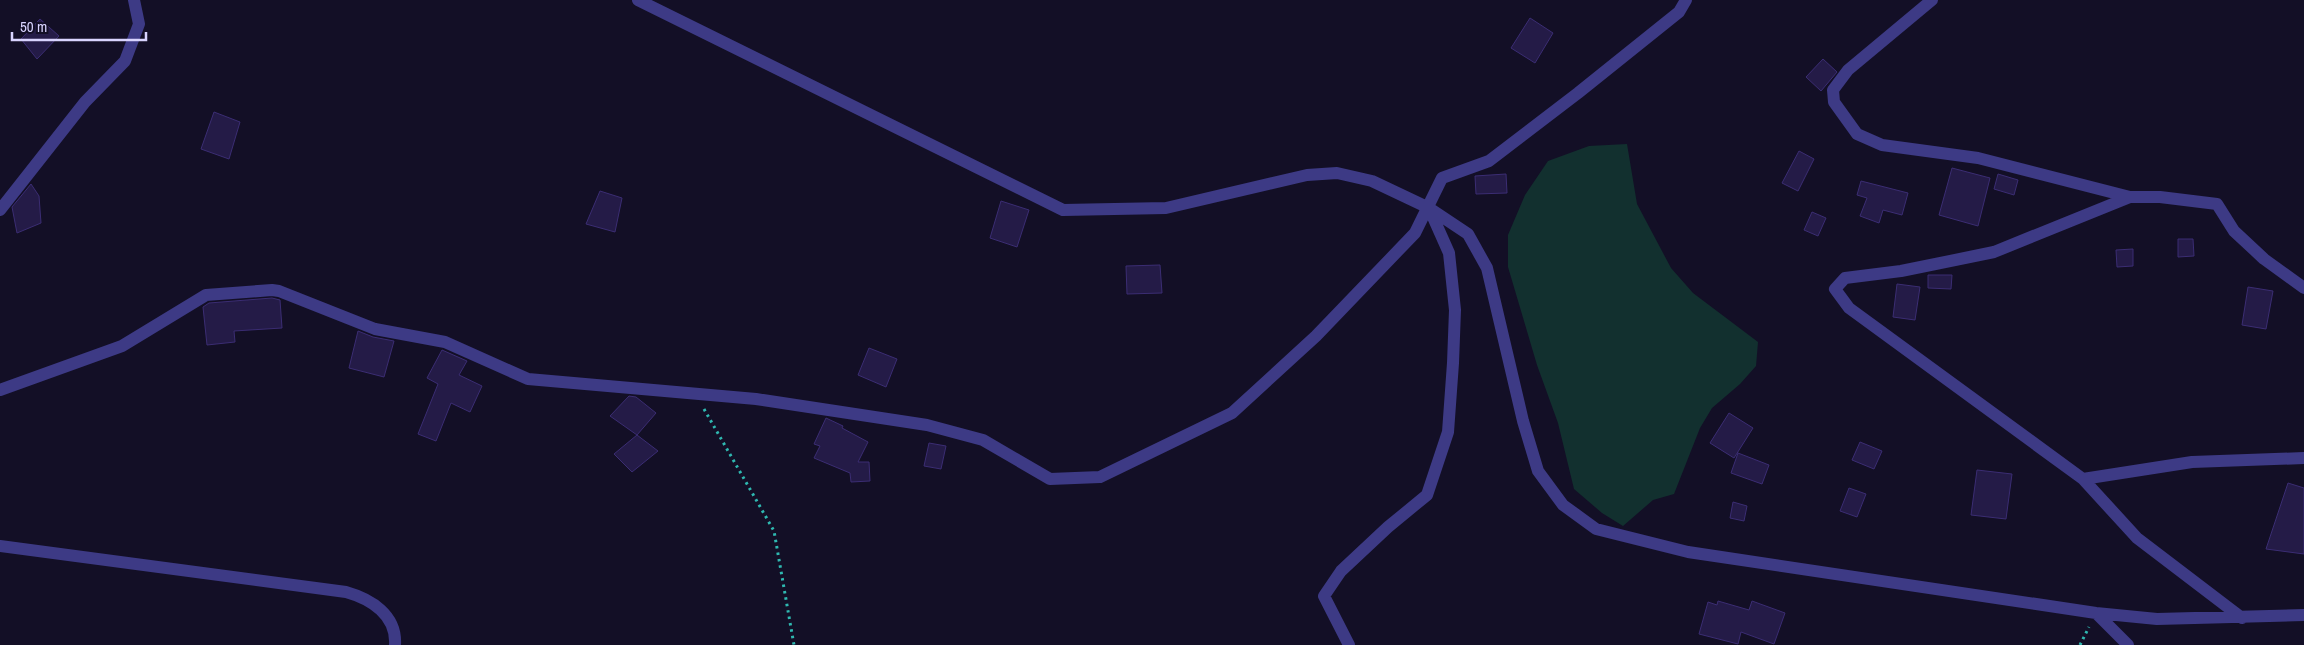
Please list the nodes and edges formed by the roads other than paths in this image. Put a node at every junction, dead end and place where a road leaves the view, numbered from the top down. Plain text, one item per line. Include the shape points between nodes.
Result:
1 (134, 0) edge
2 (638, 0) edge
3 (1686, 0) edge
4 (1932, 0) edge
5 (2130, 197) junction
6 (1429, 208) junction
7 (0, 210) edge
8 (2304, 288) edge
9 (0, 390) edge
10 (2304, 458) edge
11 (2083, 479) junction
12 (0, 546) edge
13 (2096, 613) junction
14 (2304, 615) edge
15 (2242, 618) junction
16 (395, 645) edge
17 (1349, 645) edge
18 (2128, 645) edge

1 - 7 street via 139,24 125,61 85,102
2 - 6 street via 1063,210 1166,208 1307,175 1337,172 1372,181
3 - 6 street via 1679,12 1489,161 1442,178
4 - 5 street via 1848,70 1833,90 1834,102 1857,134 1882,145 1978,158
5 - 8 street via 2217,204 2240,236 2264,259
5 - 11 street via 1994,252 1901,272 1845,278 1835,289 1849,308
6 - 9 street via 1416,233 1316,336 1232,414 1100,477 1050,479 983,440 927,425 756,399 528,379 445,342 375,329 272,290 206,295 122,346
6 - 13 street via 1468,234 1487,268 1522,421 1538,472 1563,505 1596,529 1688,552
6 - 17 street via 1449,253 1454,310 1448,432 1426,495 1341,571 1324,596
10 - 11 street via 2192,462
11 - 15 street via 2137,538
12 - 16 street via 346,592 368,600 382,610 394,630
13 - 15 street via 2157,619
13 - 18 street
14 - 15 street

